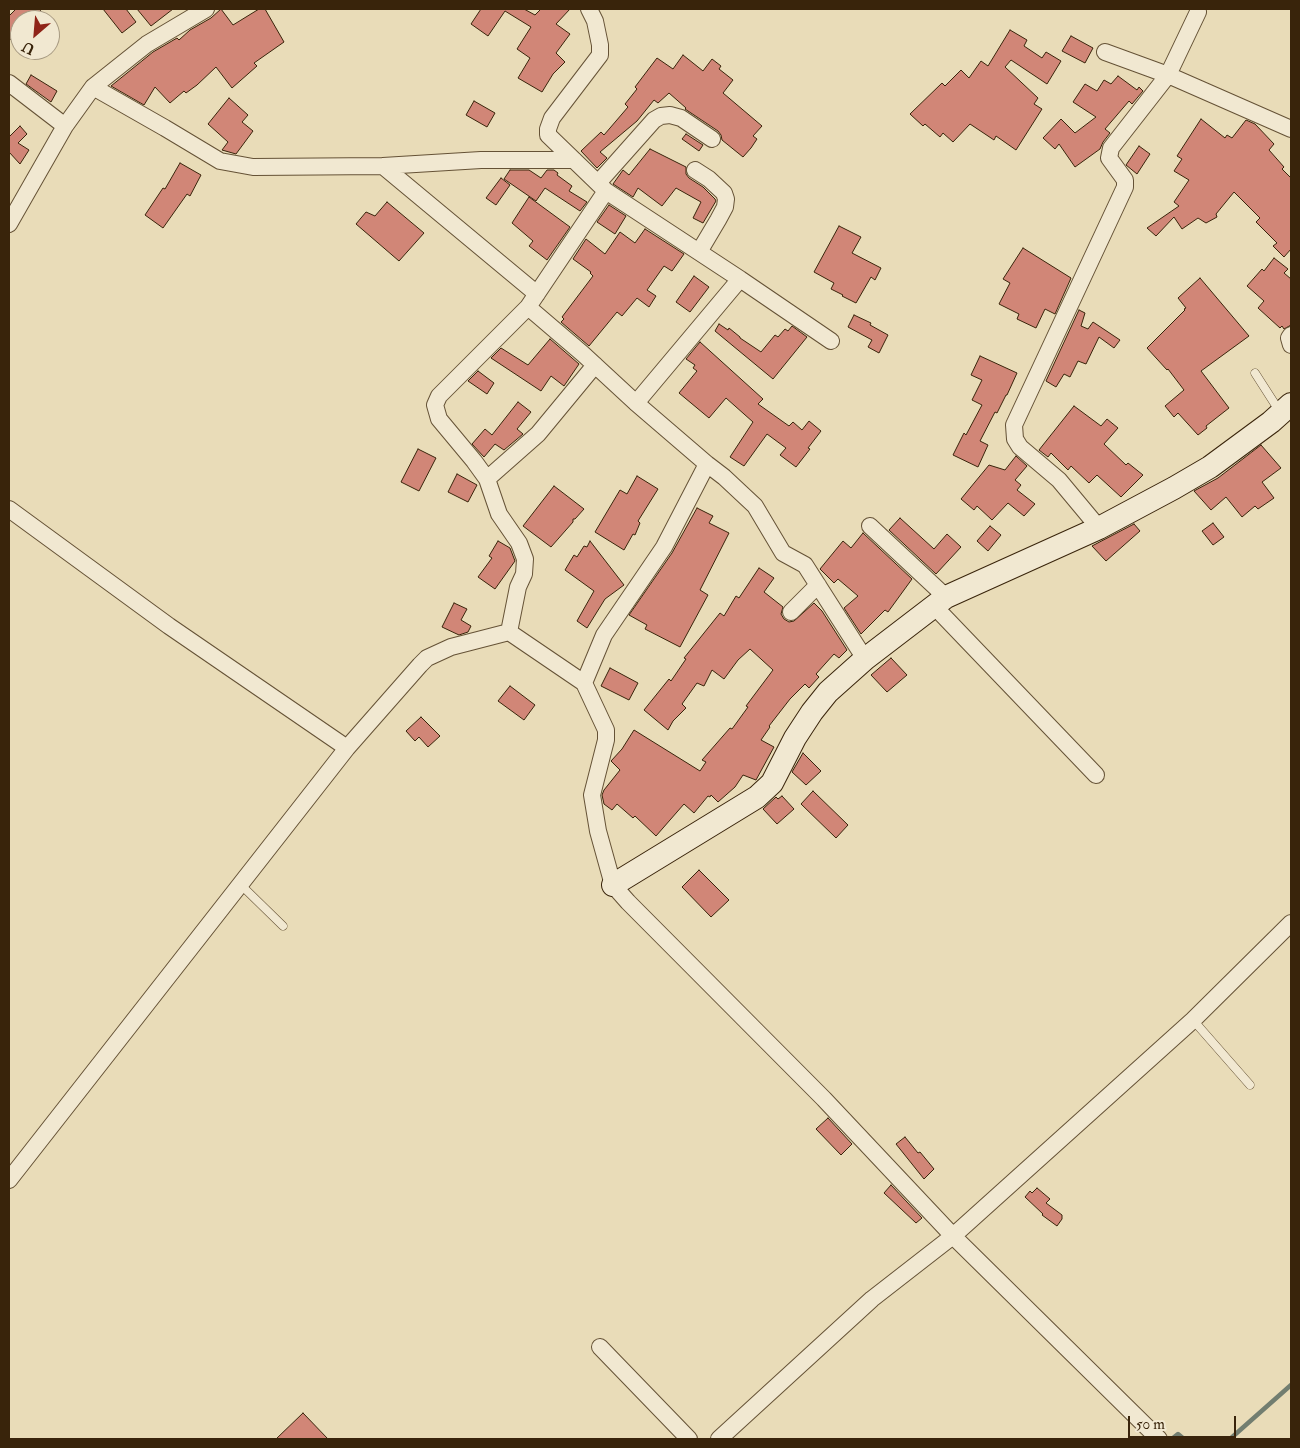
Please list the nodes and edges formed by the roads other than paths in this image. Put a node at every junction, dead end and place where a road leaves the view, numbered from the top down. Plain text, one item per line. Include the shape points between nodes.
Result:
1 (206, 9) edge
2 (589, 9) edge
3 (1198, 12) dead end
4 (1105, 52) dead end
5 (1168, 74) junction
6 (9, 83) edge
7 (92, 87) junction
8 (65, 126) junction
9 (1291, 129) edge
10 (712, 139) dead end
11 (574, 160) junction
12 (383, 166) junction
13 (695, 170) dead end
14 (602, 187) junction
15 (9, 224) edge
16 (699, 252) junction
17 (740, 279) junction
18 (533, 301) junction
19 (1291, 335) edge
20 (831, 341) dead end
21 (1291, 345) edge
22 (595, 365) junction
23 (1255, 372) dead end
24 (636, 404) junction
25 (1286, 409) edge
26 (707, 464) junction
27 (487, 479) junction
28 (9, 509) edge
29 (870, 526) dead end
30 (1099, 528) junction
31 (818, 585) junction
32 (940, 601) junction
33 (791, 612) dead end
34 (509, 632) junction
35 (865, 659) junction
36 (584, 683) junction
37 (347, 748) junction
38 (1096, 775) dead end
39 (240, 884) junction
40 (613, 885) junction
41 (1291, 923) edge
42 (283, 926) dead end
43 (1193, 1020) junction
44 (1250, 1085) dead end
45 (9, 1180) edge
46 (953, 1236) junction
47 (600, 1346) dead end
48 (689, 1439) edge
49 (719, 1439) edge
50 (1159, 1439) edge

1 - 7 street via 147,44
2 - 11 street via 595,21 600,55 552,118 548,129 548,135
3 - 5 street
4 - 5 street
5 - 9 street
5 - 30 street via 1111,148 1109,158 1125,180 1125,188 1014,426 1015,439 1020,447 1059,480
6 - 8 street
7 - 8 street
7 - 12 street via 220,161 253,167
8 - 15 street
10 - 14 street via 680,118 661,116 654,120
11 - 12 street via 481,160
11 - 14 street
12 - 18 street
13 - 16 street via 724,193 726,199 725,207
14 - 16 street
14 - 18 street
16 - 17 street
17 - 20 street
17 - 24 street
18 - 22 street
18 - 27 street via 439,396 435,405 439,419
19 - 21 street
22 - 24 street
22 - 27 street via 538,434
23 - 25 lane
24 - 26 street
25 - 30 street via 1210,467
26 - 31 street via 755,506 782,553 805,565
26 - 36 street via 664,547 604,635
27 - 34 street via 495,505 519,543 525,559
28 - 37 street via 169,626
29 - 32 street
30 - 32 street
31 - 33 street
31 - 35 street
32 - 35 street
32 - 38 street
34 - 36 street
34 - 37 street via 451,647 427,658
35 - 40 street via 828,692 812,712 772,783 757,797
36 - 40 street via 606,730 592,795
37 - 39 street
39 - 42 lane
39 - 45 street
40 - 46 street via 824,1099
41 - 43 street
43 - 44 lane
43 - 46 street
46 - 49 street via 872,1299
46 - 50 street
47 - 48 street

